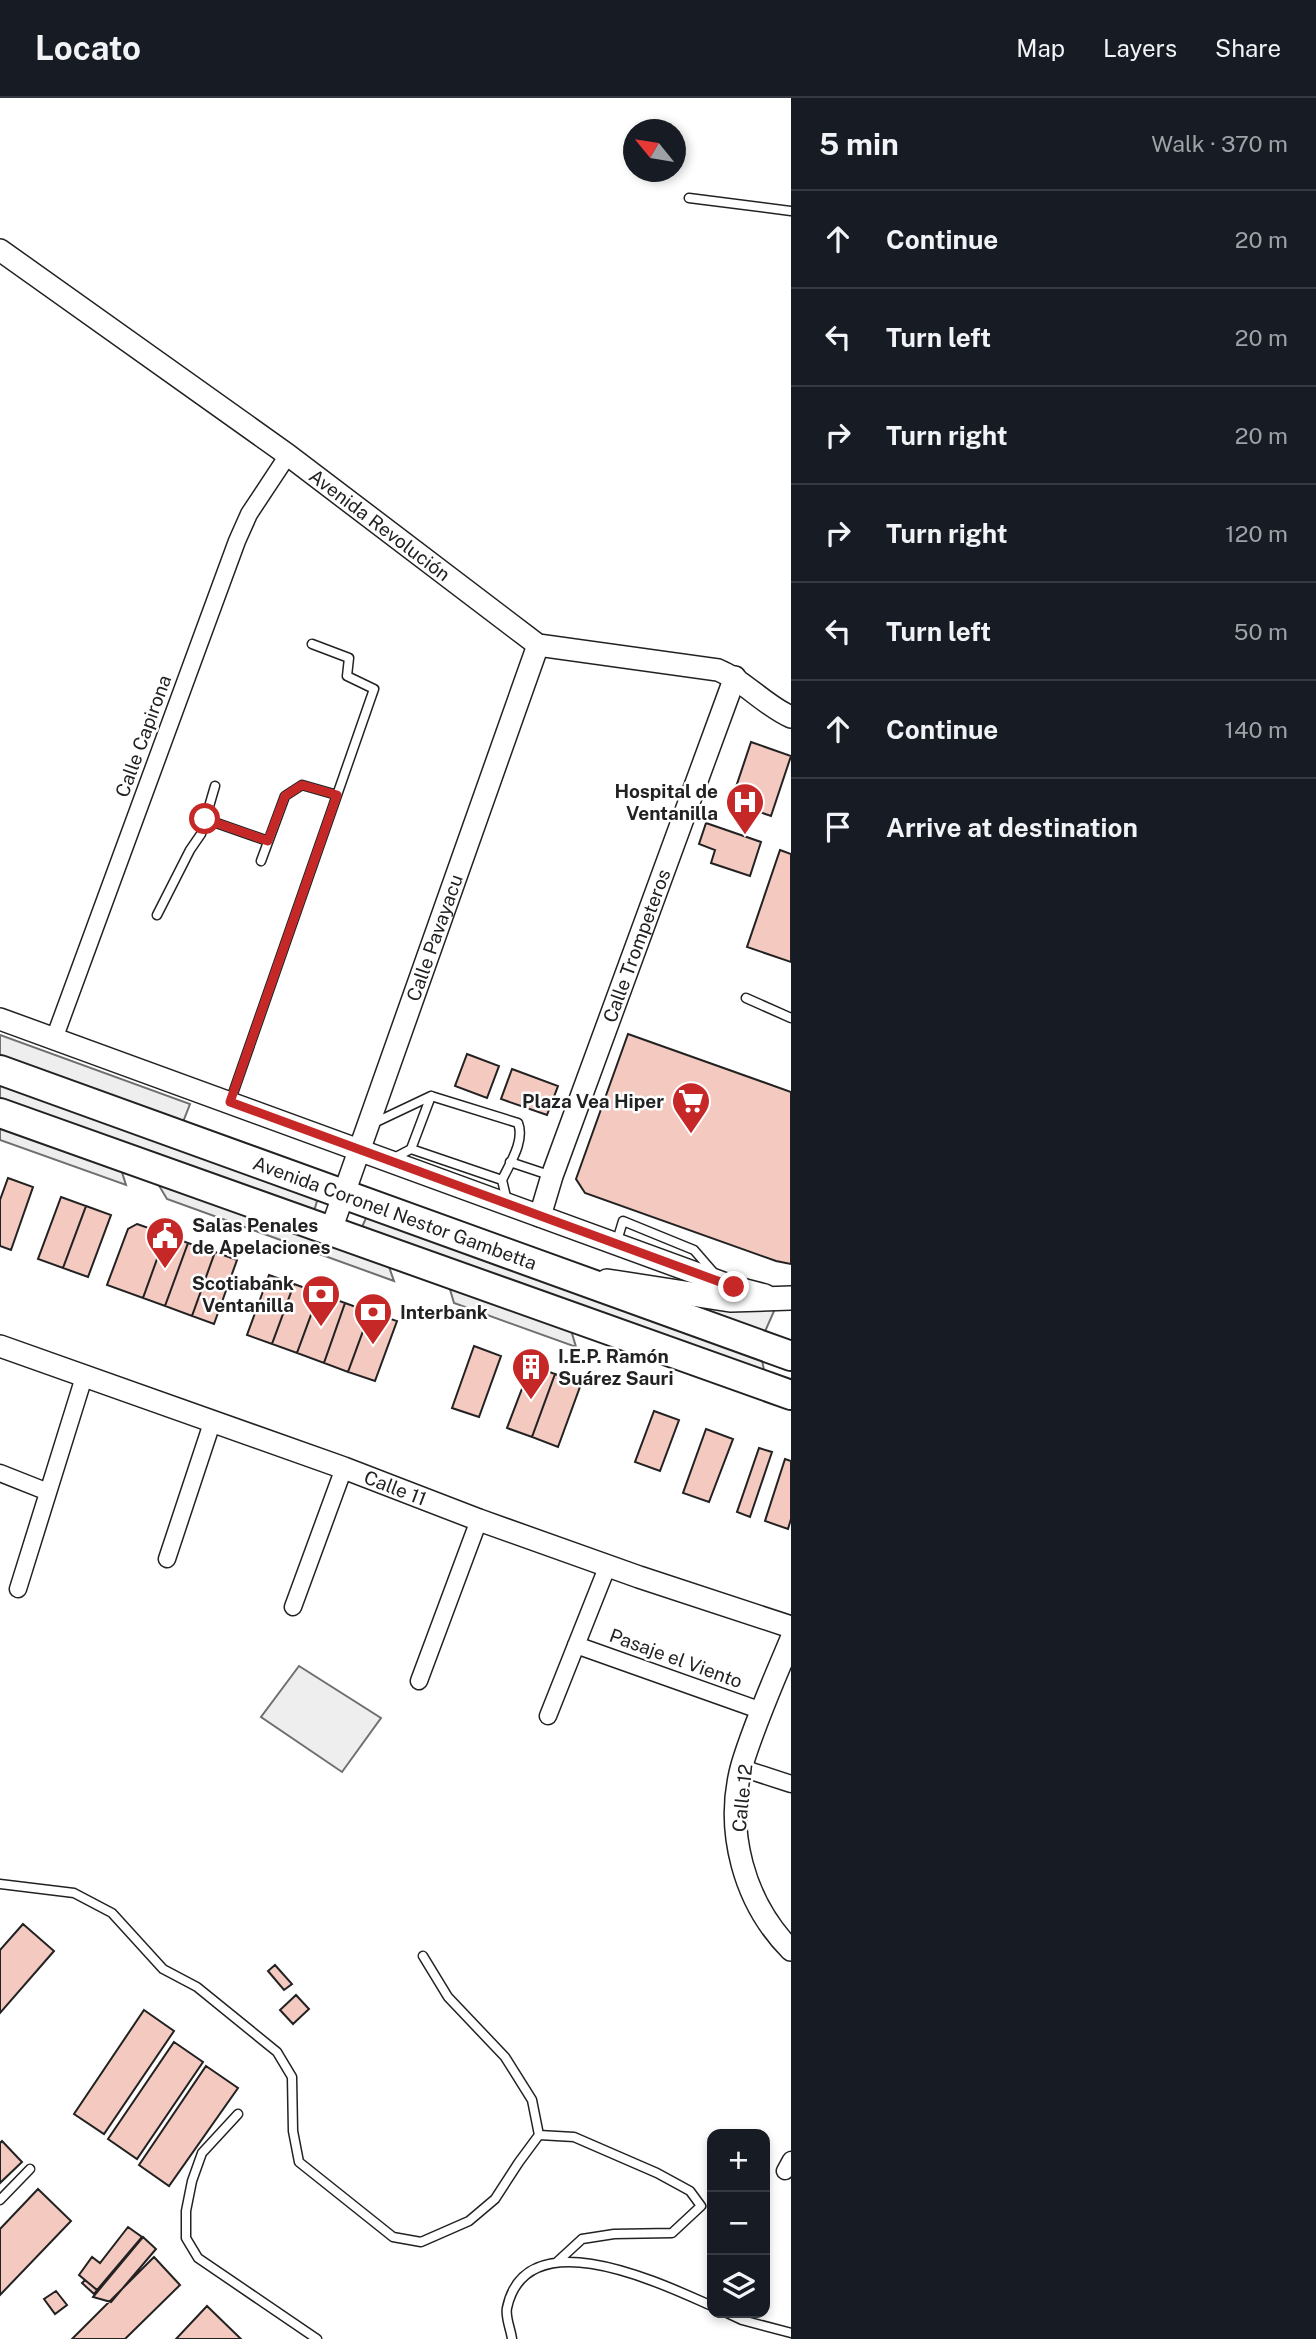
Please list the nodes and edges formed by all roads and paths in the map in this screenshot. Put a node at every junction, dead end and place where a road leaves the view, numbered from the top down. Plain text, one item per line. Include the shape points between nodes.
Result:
1 (689, 198) dead end
2 (791, 211) edge
3 (3, 258) edge
4 (288, 455) junction
5 (312, 644) dead end
6 (538, 645) junction
7 (736, 677) junction
8 (791, 717) edge
9 (215, 786) dead end
10 (337, 795) junction
11 (205, 819) junction
12 (268, 841) junction
13 (261, 861) dead end
14 (157, 915) dead end
15 (746, 998) dead end
16 (791, 1018) edge
17 (0, 1019) edge
18 (54, 1039) junction
19 (0, 1070) edge
20 (431, 1096) junction
21 (230, 1102) junction
22 (0, 1113) edge
23 (370, 1125) junction
24 (411, 1149) junction
25 (361, 1150) junction
26 (388, 1160) junction
27 (510, 1162) junction
28 (552, 1176) junction
29 (502, 1180) junction
30 (345, 1195) junction
31 (508, 1204) junction
32 (540, 1216) junction
33 (331, 1230) junction
34 (616, 1244) junction
35 (573, 1277) junction
36 (723, 1283) junction
37 (785, 1298) edge
38 (0, 1346) edge
39 (788, 1346) edge
40 (84, 1377) junction
41 (789, 1394) edge
42 (213, 1420) junction
43 (344, 1468) junction
44 (0, 1473) edge
45 (48, 1492) junction
46 (479, 1520) junction
47 (167, 1559) dead end
48 (608, 1565) junction
49 (18, 1589) dead end
50 (293, 1607) dead end
51 (791, 1627) edge
52 (791, 1639) edge
53 (576, 1645) junction
54 (419, 1681) dead end
55 (762, 1711) junction
56 (548, 1716) dead end
57 (742, 1768) junction
58 (791, 1784) edge
59 (0, 1884) edge
60 (791, 1950) edge
61 (423, 1956) dead end
62 (238, 2114) dead end
63 (539, 2136) junction
64 (30, 2169) dead end
65 (0, 2200) edge
66 (557, 2262) junction
67 (707, 2304) edge
68 (738, 2318) edge
69 (791, 2333) edge
70 (317, 2339) edge
71 (512, 2339) edge

1 - 2 lane
3 - 4 street, Avenida Revolución
4 - 6 street, Avenida Revolución
4 - 18 street, Calle Capirona via 237,541
5 - 10 lane via 349,658 347,676 374,689
6 - 7 street, Avenida Revolución via 694,666
6 - 23 street, Calle Pavayacu
7 - 8 street, Avenida Revolución
7 - 28 street, Calle Trompeteros
9 - 11 lane
10 - 12 lane via 302,785 285,796
10 - 21 lane
11 - 12 lane
11 - 14 lane
12 - 13 lane
15 - 16 lane
17 - 18 street
18 - 21 street
19 - 30 highway, Avenida Coronel Nestor Gambetta
20 - 23 lane
20 - 24 lane
20 - 27 lane via 517,1123 520,1140
21 - 25 street
22 - 33 highway, Avenida Coronel Nestor Gambetta
23 - 25 street, Calle Pavayacu
24 - 26 lane
24 - 29 lane
25 - 26 street
25 - 30 street, Calle Pavayacu
26 - 31 street
27 - 28 lane
27 - 29 lane
28 - 32 street, Calle Trompeteros
29 - 31 lane
30 - 33 street, Calle Pavayacu
30 - 35 highway, Avenida Coronel Nestor Gambetta
31 - 32 street
32 - 34 street
33 - 41 highway, Avenida Coronel Nestor Gambetta
34 - 36 street
34 - 36 lane via 623,1222 694,1250
35 - 37 main road via 730,1300
35 - 39 highway, Avenida Coronel Nestor Gambetta
36 - 37 street
38 - 40 street, Calle 11
39 - 41 highway via 779,1366
40 - 42 street, Calle 11
40 - 45 street
42 - 43 street, Calle 11
42 - 47 street
43 - 46 street, Calle 11
43 - 50 street
44 - 45 street
45 - 49 street
46 - 48 street, Calle 11
46 - 54 street
48 - 51 street, Calle 11
48 - 53 street
52 - 55 street, Calle 12
53 - 55 street, Pasaje el Viento
53 - 56 street
55 - 57 street, Calle 12
57 - 58 street
57 - 60 street, Calle 12 via 735,1833 746,1880 777,1936
59 - 63 lane via 74,1893 113,1913 163,1969 197,1987 277,2052 292,2077 299,2162 393,2237 421,2242 468,2221 495,2199
61 - 63 lane via 448,1997 505,2057 532,2100
62 - 70 lane via 202,2153 186,2211 186,2238 198,2258
63 - 66 lane via 574,2137 657,2173 690,2191 701,2206 672,2233 582,2239
64 - 65 lane
66 - 67 lane via 590,2262
66 - 71 lane via 531,2268 516,2287 506,2309
68 - 69 lane

